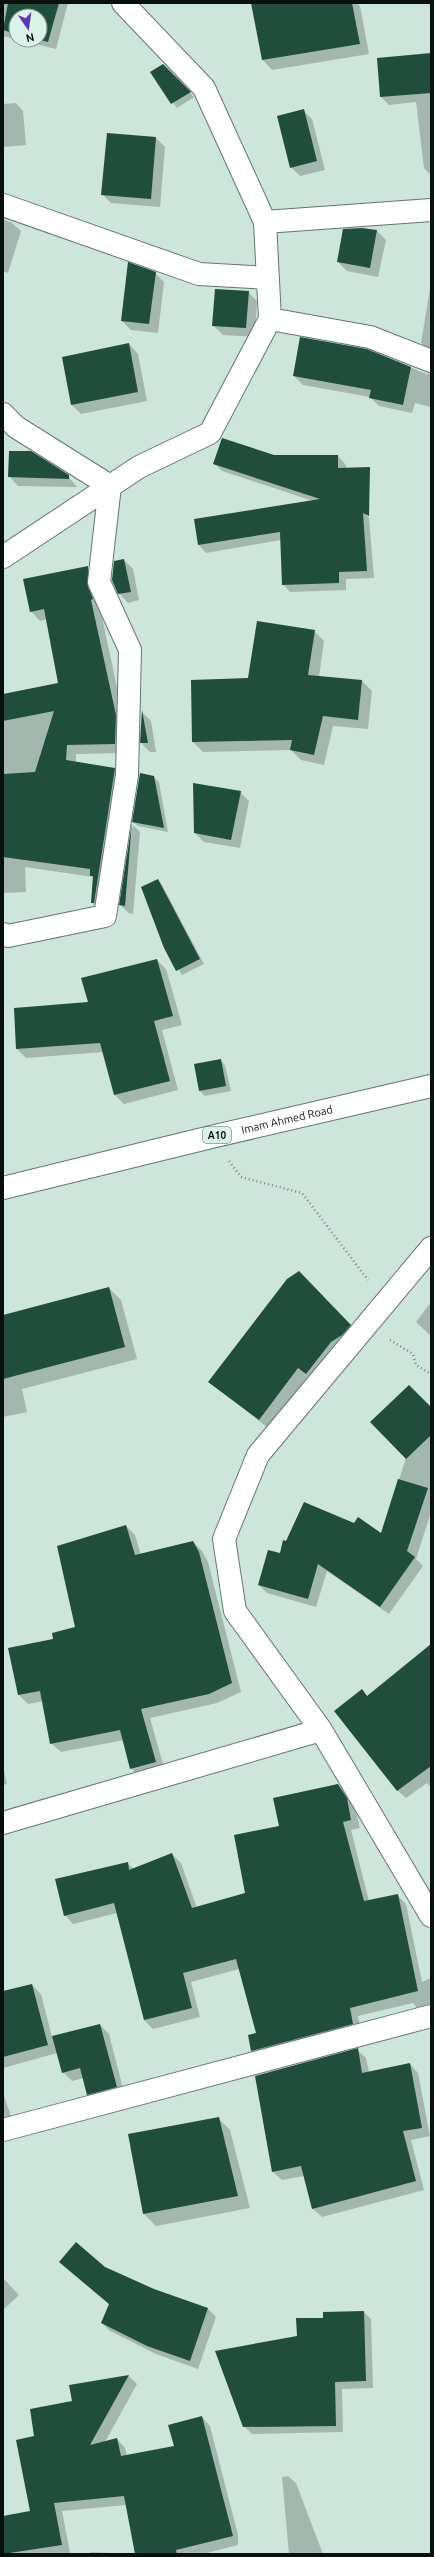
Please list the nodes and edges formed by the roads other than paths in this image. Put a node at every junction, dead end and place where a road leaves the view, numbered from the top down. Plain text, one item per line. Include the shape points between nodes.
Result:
1 (123, 3) edge
2 (3, 205) edge
3 (431, 210) edge
4 (265, 222) junction
5 (267, 278) junction
6 (270, 319) junction
7 (431, 361) edge
8 (3, 414) edge
9 (110, 486) junction
10 (3, 557) edge
11 (3, 934) edge
12 (431, 1086) edge
13 (3, 1188) edge
14 (431, 1248) edge
15 (321, 1730) junction
16 (3, 1823) edge
17 (431, 1916) edge
18 (431, 2016) edge
19 (3, 2130) edge

1 - 4 main road via 204,88
2 - 5 main road via 199,274
3 - 4 main road
4 - 5 main road
5 - 6 main road
6 - 7 main road via 370,337
6 - 9 main road via 210,433 139,466
8 - 9 main road via 16,427
9 - 10 main road
9 - 11 main road via 99,582 130,650 128,775 105,916 8,936
12 - 13 main road, Imam Ahmed Road / A10
14 - 15 main road via 258,1455 224,1539 235,1611
15 - 16 main road
15 - 17 main road
18 - 19 main road

